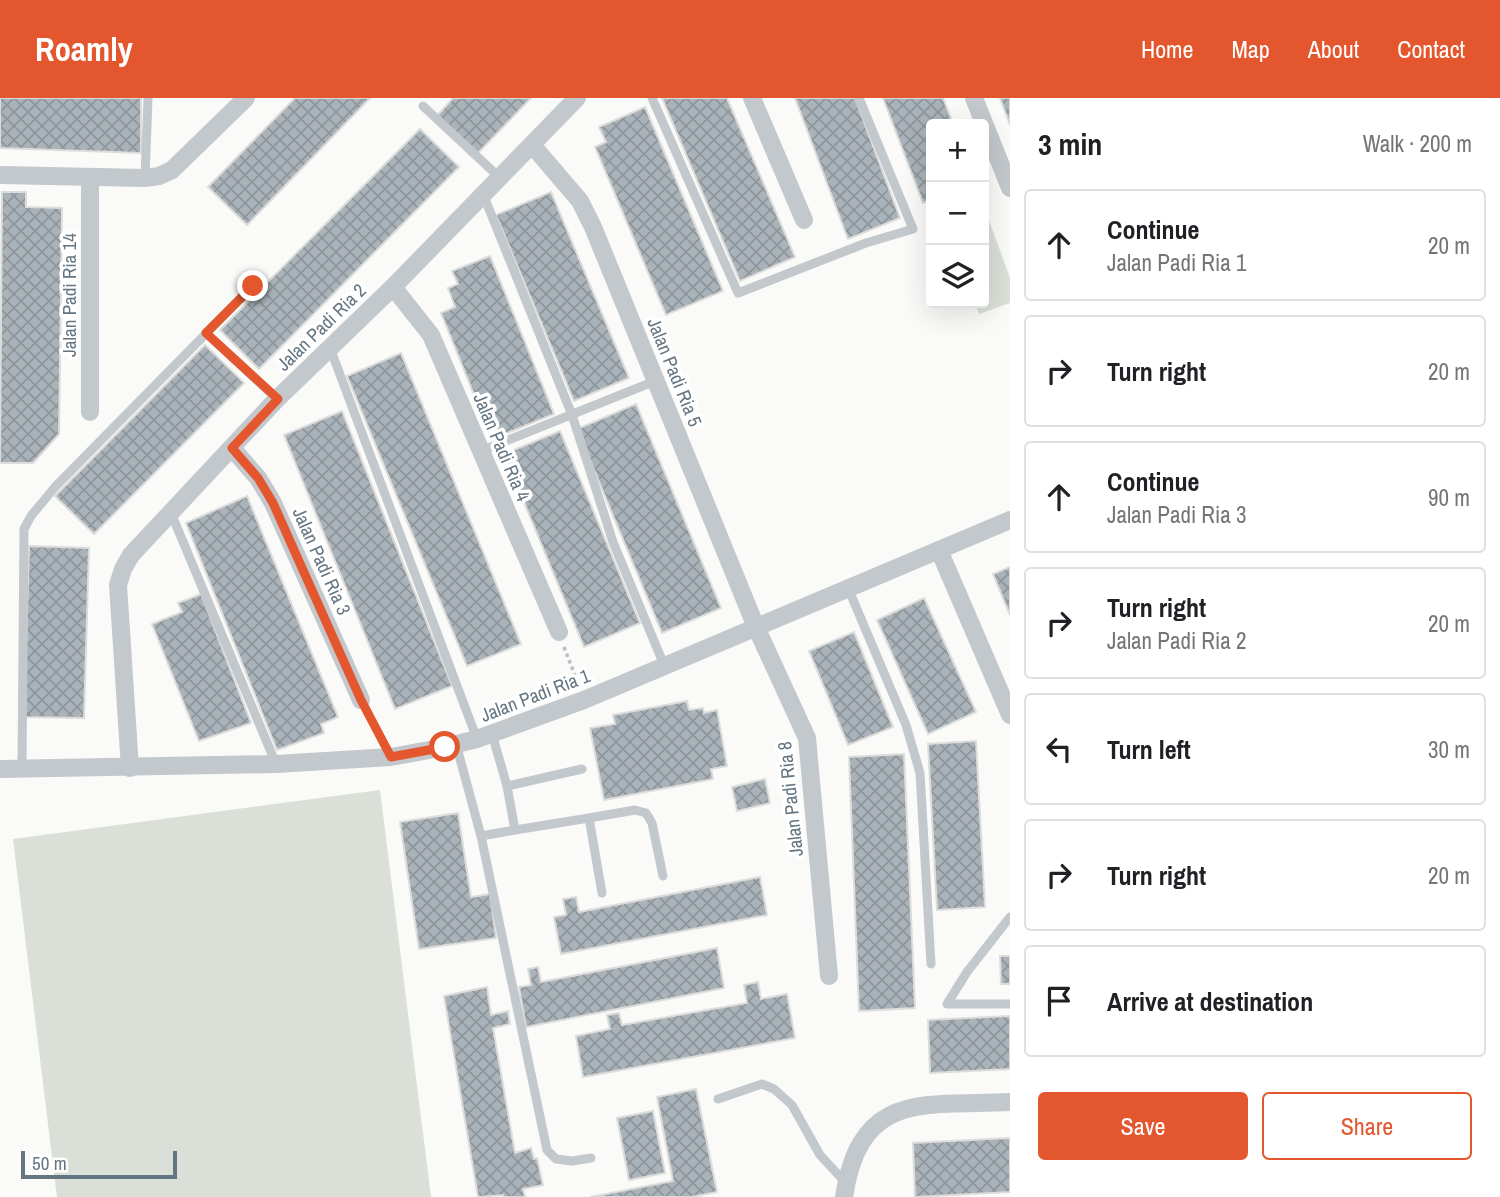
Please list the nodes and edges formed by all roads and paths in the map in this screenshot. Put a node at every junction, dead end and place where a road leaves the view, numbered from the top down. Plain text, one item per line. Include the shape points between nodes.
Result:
1 (148, 98) edge
2 (246, 98) edge
3 (577, 98) edge
4 (652, 98) edge
5 (752, 98) edge
6 (859, 98) edge
7 (974, 98) edge
8 (424, 106) dead end
9 (533, 146) junction
10 (0, 175) edge
11 (90, 177) junction
12 (499, 177) junction
13 (145, 178) junction
14 (1010, 188) edge
15 (484, 194) junction
16 (804, 220) dead end
17 (253, 286) dead end
18 (393, 287) junction
19 (206, 333) junction
20 (330, 348) junction
21 (655, 381) junction
22 (278, 399) junction
23 (90, 412) dead end
24 (572, 415) junction
25 (232, 448) junction
26 (481, 451) junction
27 (171, 513) junction
28 (1010, 520) edge
29 (939, 550) junction
30 (848, 588) junction
31 (756, 627) junction
32 (559, 632) joint
33 (664, 665) junction
34 (361, 700) joint
35 (584, 700) junction
36 (1010, 715) edge
37 (485, 737) junction
38 (456, 744) junction
39 (391, 757) junction
40 (276, 764) junction
41 (130, 768) junction
42 (0, 769) edge
43 (21, 769) junction
44 (582, 769) dead end
45 (507, 786) junction
46 (589, 818) junction
47 (515, 830) junction
48 (481, 836) junction
49 (663, 876) dead end
50 (602, 893) dead end
51 (1010, 917) edge
52 (932, 964) dead end
53 (829, 976) dead end
54 (1010, 1004) edge
55 (718, 1099) dead end
56 (1010, 1102) edge
57 (591, 1158) dead end
58 (845, 1190) edge

1 - 13 lane
2 - 13 street via 172,170
3 - 9 street, Jalan Padi Ria 2
4 - 6 lane via 738,293 913,229
5 - 16 street
7 - 14 street
8 - 12 lane
9 - 12 street, Jalan Padi Ria 2
9 - 21 street, Jalan Padi Ria 5 via 579,201 593,227
10 - 11 street
11 - 13 street
11 - 23 street, Jalan Padi Ria 14
12 - 15 street, Jalan Padi Ria 2
15 - 18 street, Jalan Padi Ria 2
15 - 24 lane
17 - 19 lane
18 - 20 street, Jalan Padi Ria 2
18 - 26 street, Jalan Padi Ria 4 via 430,335
19 - 22 lane
19 - 43 lane via 55,488 24,529
20 - 22 street, Jalan Padi Ria 2
20 - 37 lane
21 - 24 lane
21 - 31 street, Jalan Padi Ria 5
22 - 25 street, Jalan Padi Ria 2
24 - 26 lane
24 - 33 lane via 612,542
25 - 27 street, Jalan Padi Ria 2
25 - 34 street, Jalan Padi Ria 3 via 273,503
26 - 32 street, Jalan Padi Ria 4
27 - 40 lane
27 - 41 street, Jalan Padi Ria 2 via 131,555 118,585
28 - 29 street, Jalan Padi Ria 1
29 - 30 street, Jalan Padi Ria 1
29 - 36 street
30 - 31 street, Jalan Padi Ria 1
30 - 52 lane via 906,725 920,772
31 - 33 street, Jalan Padi Ria 1
31 - 53 street, Jalan Padi Ria 8 via 807,738
32 - 35 path
33 - 35 street, Jalan Padi Ria 1
34 - 39 path
35 - 37 street, Jalan Padi Ria 1
37 - 38 street, Jalan Padi Ria 1
37 - 45 lane
38 - 39 street, Jalan Padi Ria 1
38 - 48 lane
39 - 40 street, Jalan Padi Ria 1
40 - 41 street, Jalan Padi Ria 1
41 - 43 street, Jalan Padi Ria 1
42 - 43 street, Jalan Padi Ria 1
44 - 45 lane
45 - 47 lane
46 - 47 lane
46 - 49 lane via 635,810 646,813
46 - 50 lane
47 - 48 lane
48 - 57 lane via 547,1150 556,1159
51 - 54 lane via 947,1004
55 - 58 lane via 762,1084 774,1089 792,1105
56 - 58 street via 908,1107 888,1114 862,1138

